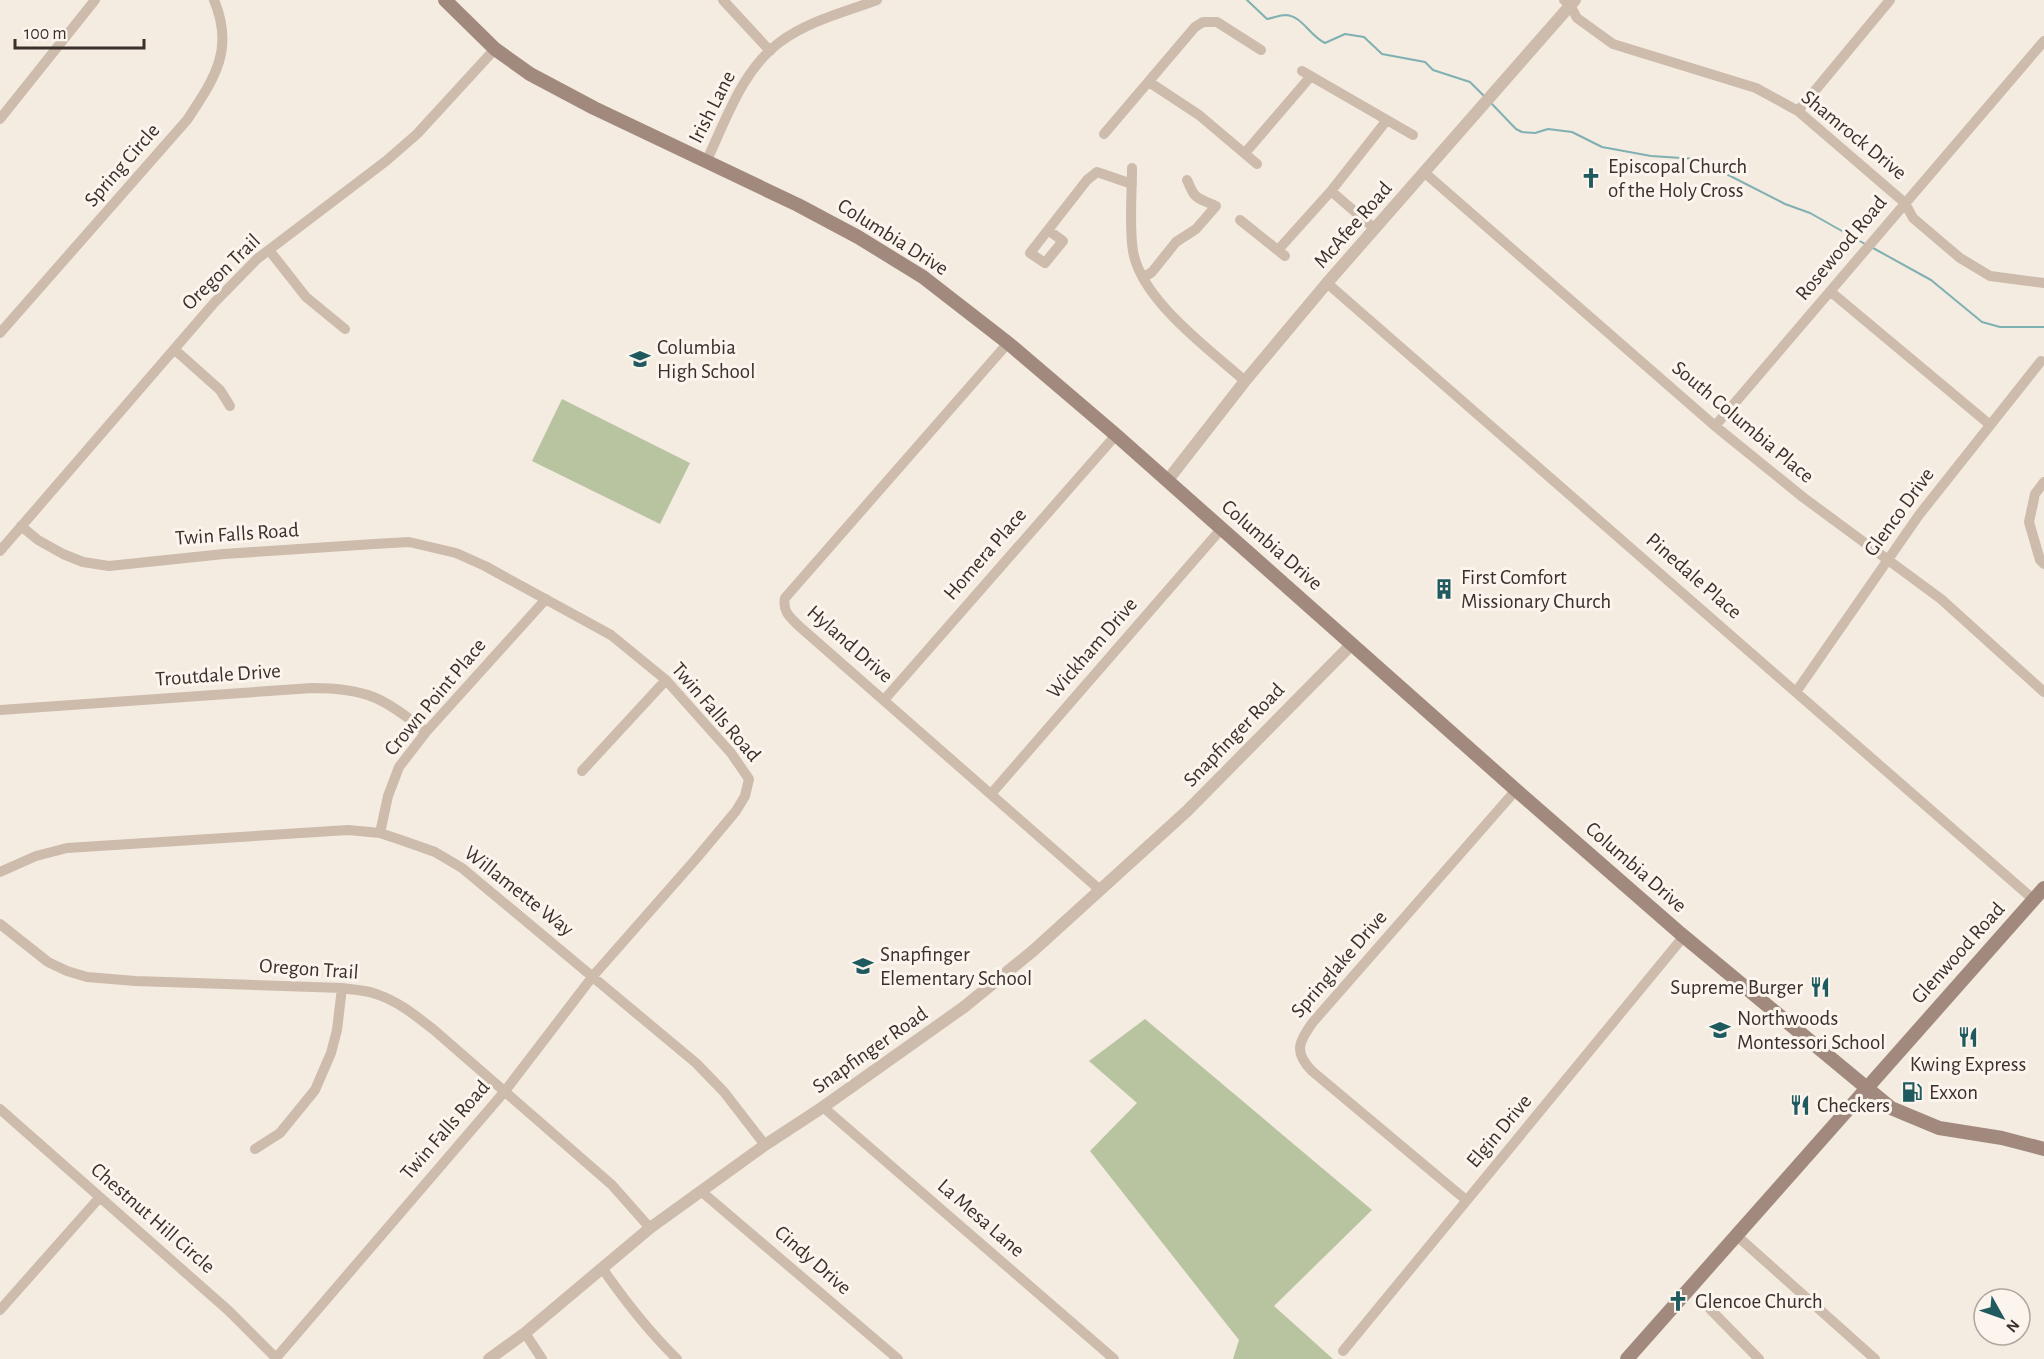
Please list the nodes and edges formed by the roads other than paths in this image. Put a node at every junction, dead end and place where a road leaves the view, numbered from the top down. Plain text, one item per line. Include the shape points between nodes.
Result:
1 (95, 0) edge
2 (214, 0) edge
3 (445, 0) edge
4 (723, 0) edge
5 (877, 0) edge
6 (1890, 0) edge
7 (1569, 2) edge
8 (2042, 48) edge
9 (495, 49) junction
10 (1261, 50) dead end
11 (770, 51) junction
12 (1149, 82) junction
13 (1798, 111) junction
14 (0, 119) edge
15 (1387, 120) junction
16 (1104, 134) dead end
17 (1413, 135) dead end
18 (1245, 153) junction
19 (706, 162) junction
20 (1257, 164) dead end
21 (1132, 168) dead end
22 (1425, 173) junction
23 (1187, 180) dead end
24 (1132, 184) junction
25 (1331, 191) junction
26 (1905, 203) junction
27 (1240, 220) dead end
28 (1375, 229) junction
29 (1048, 230) dead end
30 (270, 250) junction
31 (1143, 278) junction
32 (1327, 283) junction
33 (2044, 283) edge
34 (1831, 292) junction
35 (345, 329) dead end
36 (0, 333) edge
37 (1008, 343) junction
38 (174, 349) junction
39 (2041, 361) dead end
40 (1245, 381) junction
41 (230, 406) dead end
42 (1989, 424) junction
43 (1715, 426) junction
44 (1116, 435) junction
45 (1167, 481) junction
46 (2044, 482) edge
47 (21, 526) junction
48 (1222, 528) junction
49 (0, 551) edge
50 (1888, 558) junction
51 (2044, 564) edge
52 (546, 599) junction
53 (1352, 644) junction
54 (666, 680) junction
55 (1796, 692) junction
56 (2044, 692) edge
57 (884, 700) junction
58 (0, 710) edge
59 (426, 732) junction
60 (582, 771) dead end
61 (1516, 790) junction
62 (992, 794) junction
63 (380, 833) junction
64 (0, 872) edge
65 (2044, 888) edge
66 (1100, 890) junction
67 (2034, 900) junction
68 (0, 924) edge
69 (1684, 936) junction
70 (593, 976) junction
71 (342, 988) junction
72 (1866, 1087) junction
73 (505, 1091) junction
74 (823, 1107) junction
75 (0, 1109) edge
76 (765, 1145) junction
77 (255, 1149) dead end
78 (2044, 1149) edge
79 (702, 1192) junction
80 (100, 1197) junction
81 (1466, 1200) junction
82 (651, 1228) junction
83 (1736, 1235) junction
84 (602, 1268) junction
85 (0, 1309) edge
86 (1710, 1309) dead end
87 (525, 1333) junction
88 (1343, 1351) dead end
89 (276, 1358) edge
90 (489, 1359) edge
91 (542, 1359) edge
92 (677, 1359) edge
93 (898, 1359) edge
94 (1114, 1359) edge
95 (1627, 1359) edge
96 (1759, 1359) edge
97 (1875, 1359) edge

1 - 14 street
2 - 36 street, Spring Circle via 223,37 221,60 211,85 187,120
3 - 9 main road, Columbia Drive
4 - 11 street
5 - 11 street, Irish Lane via 813,23
6 - 13 street
7 - 13 street, Shamrock Drive via 1577,18 1613,44 1756,88
7 - 22 street, McAfee Road
8 - 26 street, Rosewood Road
9 - 19 main road, Columbia Drive via 530,74
9 - 30 street, Oregon Trail via 417,134
10 - 12 street via 1217,22 1203,22
11 - 19 street, Irish Lane via 740,91
12 - 16 street
12 - 18 street via 1199,115
13 - 26 street, Shamrock Drive
15 - 17 street
15 - 18 street via 1307,73
15 - 25 street
18 - 20 street
19 - 37 main road, Columbia Drive via 858,237 922,277
21 - 24 street
22 - 28 street, McAfee Road
22 - 43 street, South Columbia Place
23 - 31 street via 1194,194 1216,206
24 - 29 street via 1097,172
24 - 31 street via 1132,249
25 - 27 street via 1282,253
25 - 28 street
26 - 33 street, Shamrock Drive via 1913,218 1960,258 1990,276
26 - 34 street, Rosewood Road
28 - 32 street, McAfee Road
30 - 35 street via 306,297
30 - 38 street, Oregon Trail via 214,303
31 - 40 street via 1164,308
32 - 40 street, McAfee Road
32 - 55 street, Pinedale Place
34 - 42 street
34 - 43 street, Rosewood Road
37 - 44 main road, Columbia Drive
37 - 57 street, Hyland Drive via 785,598 786,613
38 - 41 street via 220,390
38 - 47 street, Oregon Trail
39 - 42 street, Glenco Drive
40 - 45 street, McAfee Road
42 - 50 street, Glenco Drive
43 - 50 street, South Columbia Place via 1804,498
44 - 45 main road, Columbia Drive
44 - 57 street, Homera Place
45 - 48 main road, Columbia Drive
46 - 51 street via 2035,494 2029,522
47 - 49 street, Oregon Trail
47 - 52 street, Twin Falls Road via 63,554 109,566 409,542 456,553
48 - 53 main road, Columbia Drive
48 - 62 street, Wickham Drive
50 - 55 street, Glenco Drive
50 - 56 street, South Columbia Place via 1941,599
52 - 54 street, Twin Falls Road via 611,635
52 - 59 street, Crown Point Place
53 - 61 main road, Columbia Drive
53 - 66 street, Snapfinger Road via 1187,811
54 - 60 street
54 - 70 street, Twin Falls Road via 739,763 749,779 747,788 729,819
55 - 67 street, Pinedale Place
57 - 62 street, Hyland Drive
58 - 59 street, Troutdale Drive via 343,688 385,701
59 - 63 street, Crown Point Place via 399,767
61 - 69 main road, Columbia Drive
61 - 81 street, Springlake Drive via 1313,1022 1299,1044 1300,1056 1311,1071
62 - 66 street, Hyland Drive
63 - 64 street, Willamette Way via 348,830 67,848
63 - 70 street, Willamette Way via 435,852 462,868
65 - 67 main road, Glenwood Road
66 - 74 street, Snapfinger Road via 968,1004
67 - 72 main road, Glenwood Road
68 - 71 street, Oregon Trail via 48,962 87,977
69 - 72 main road, Columbia Drive
69 - 81 street, Elgin Drive
70 - 73 street, Twin Falls Road
70 - 76 street, Willamette Way via 696,1063
71 - 73 street, Oregon Trail via 374,993 398,1003
71 - 77 street via 331,1053 315,1090 280,1133
72 - 78 main road, Columbia Drive via 1890,1108 1939,1128
72 - 83 main road, Glenwood Road
73 - 82 street, Oregon Trail via 612,1185
73 - 89 street, Twin Falls Road
74 - 76 street, Snapfinger Road
74 - 94 street, La Mesa Lane
75 - 80 street, Chestnut Hill Circle
76 - 79 street, Snapfinger Road
79 - 82 street, Snapfinger Road
79 - 93 street, Cindy Drive
80 - 85 street
80 - 89 street, Chestnut Hill Circle
81 - 88 street, Elgin Drive
82 - 84 street, Snapfinger Road
83 - 95 main road, Glenwood Road
83 - 97 street
84 - 87 street, Snapfinger Road
84 - 92 street via 630,1308
86 - 96 street
87 - 90 street, Snapfinger Road
87 - 91 street

